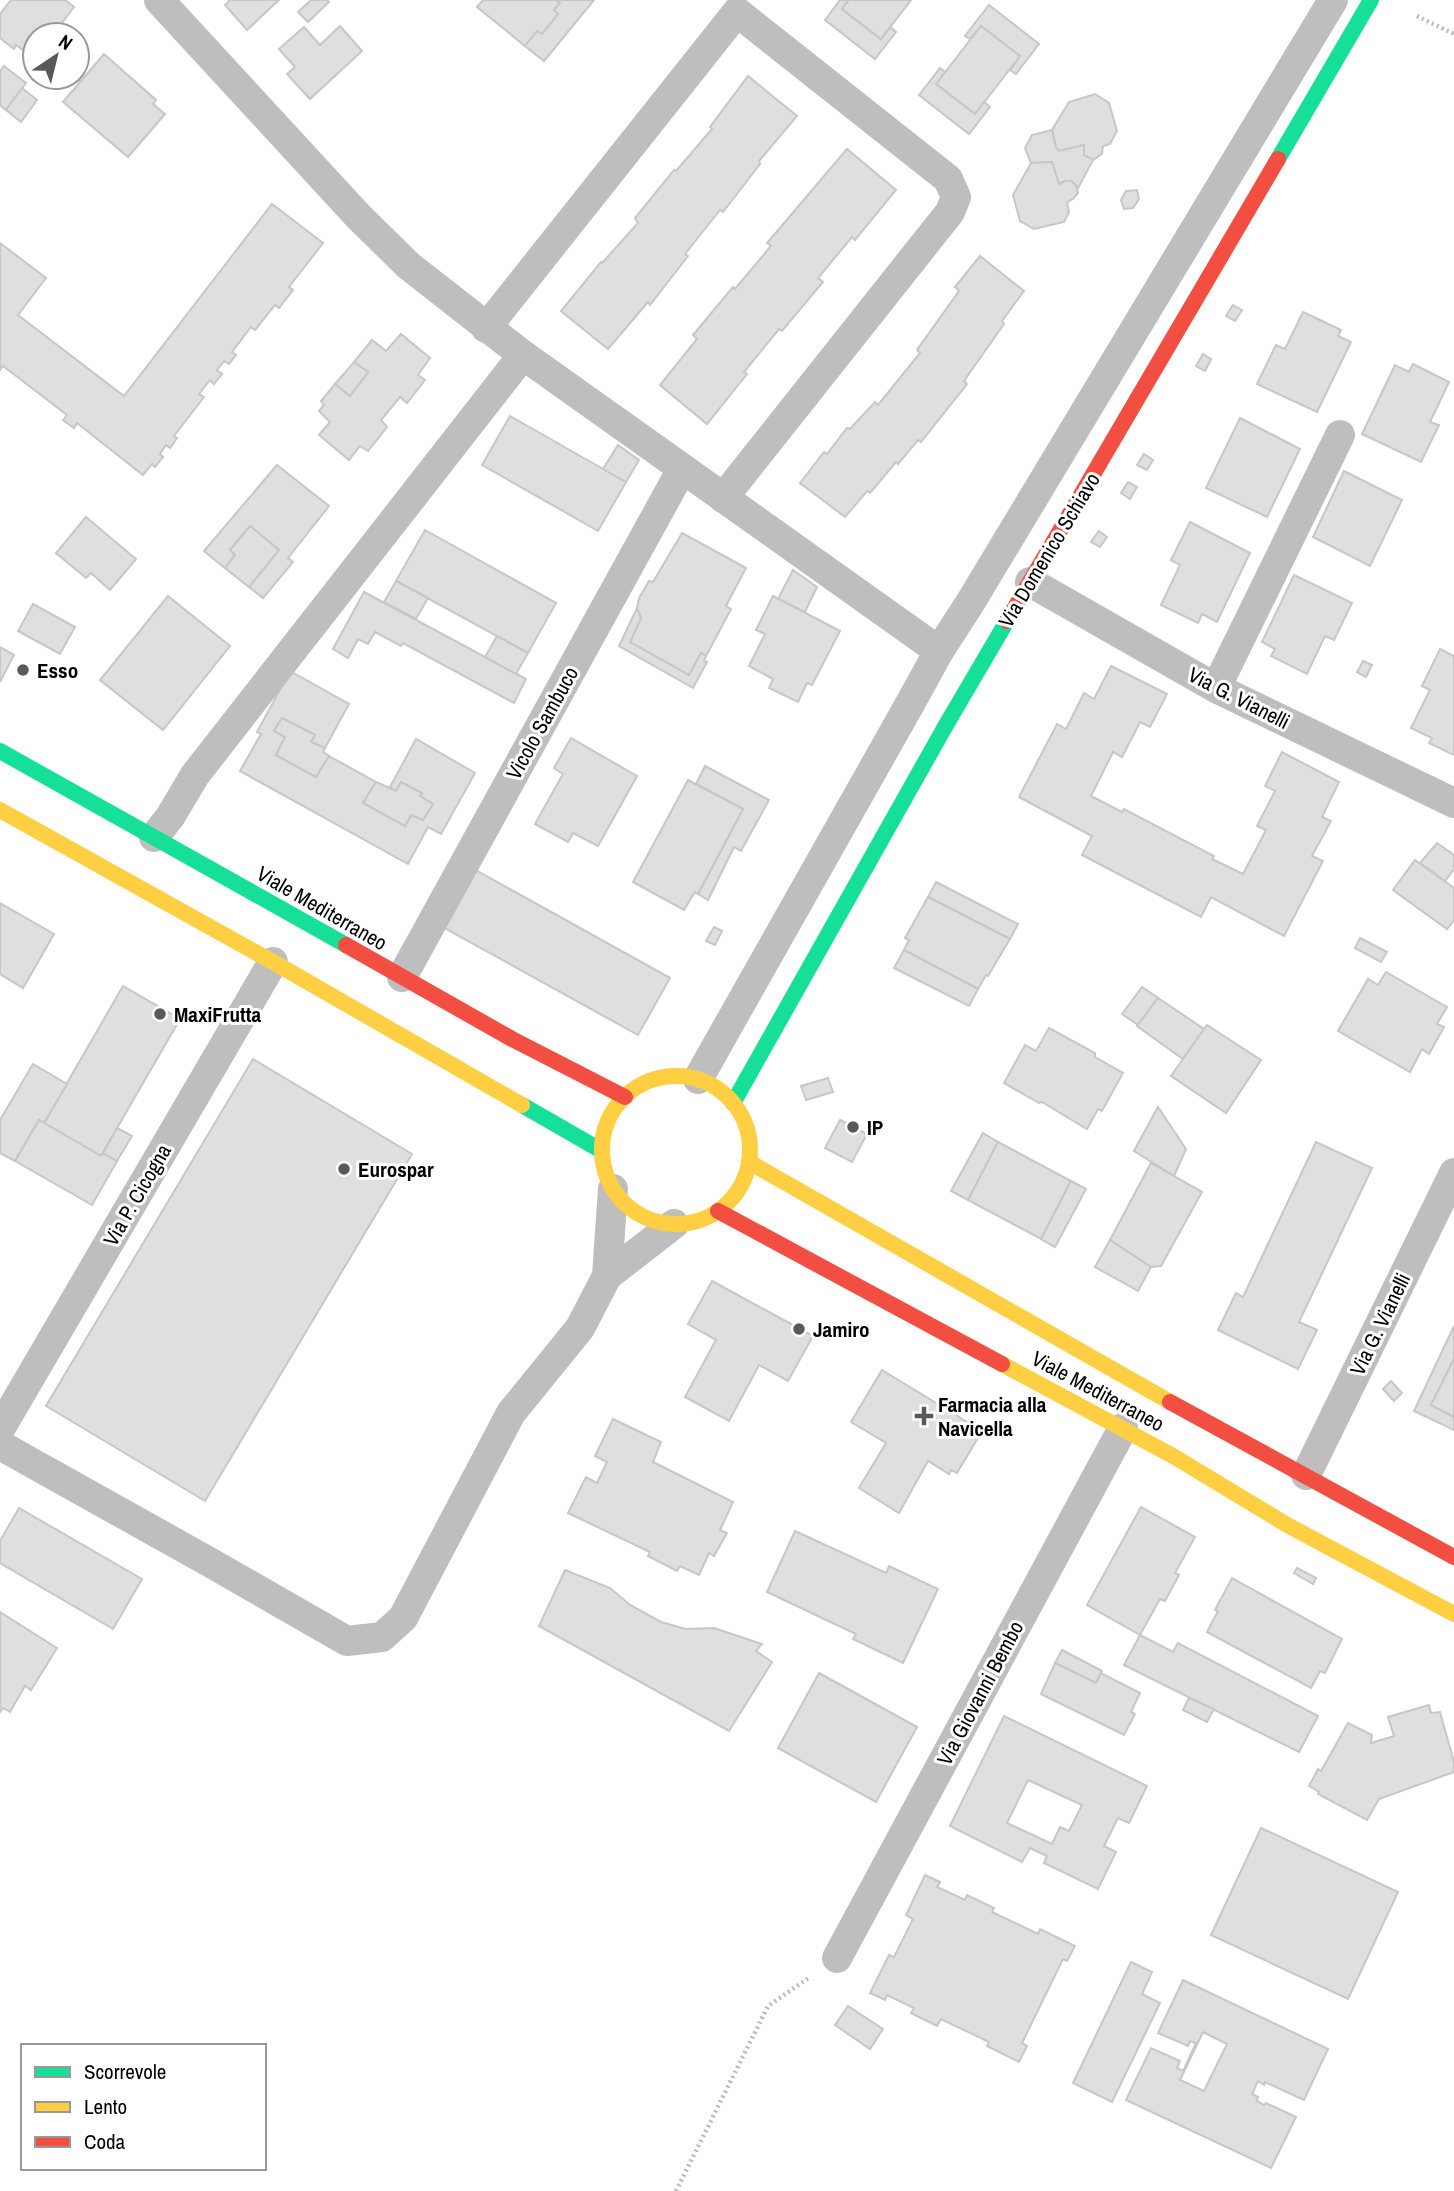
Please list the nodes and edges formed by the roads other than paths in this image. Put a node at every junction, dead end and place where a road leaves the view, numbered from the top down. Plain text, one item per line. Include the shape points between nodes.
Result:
1 (159, 0) edge
2 (1333, 0) edge
3 (1371, 0) edge
4 (486, 328) junction
5 (523, 355) junction
6 (1340, 435) dead end
7 (682, 469) junction
8 (723, 498) junction
9 (1030, 582) junction
10 (939, 651) junction
11 (1216, 688) junction
12 (0, 751) edge
13 (1454, 803) edge
14 (0, 810) edge
15 (154, 837) junction
16 (274, 962) junction
17 (402, 977) junction
18 (698, 1079) junction
19 (625, 1097) junction
20 (733, 1103) junction
21 (602, 1151) junction
22 (750, 1162) junction
23 (1454, 1173) edge
24 (613, 1189) junction
25 (718, 1211) junction
26 (674, 1224) junction
27 (607, 1276) junction
28 (0, 1429) edge
29 (1123, 1429) junction
30 (0, 1445) edge
31 (1306, 1475) junction
32 (1454, 1557) edge
33 (1454, 1614) edge
34 (837, 1958) road end

1 - 4 street via 359,217 409,266
2 - 10 street, Via Domenico Schiavo
3 - 9 street, Via Domenico Schiavo
4 - 5 street
4 - 8 street via 737,12 948,179 956,197 950,212
5 - 7 street
5 - 15 street via 195,775
6 - 11 street
7 - 8 street
7 - 17 street, Vicolo Sambuco
8 - 10 street
9 - 11 street, Via G. Vianelli
9 - 20 street, Via Domenico Schiavo
10 - 18 street, Via Domenico Schiavo
11 - 13 street, Via G. Vianelli
12 - 15 street, Viale Mediterraneo
14 - 16 street
15 - 17 street, Viale Mediterraneo
16 - 21 street
16 - 28 street, Via P. Cicogna
17 - 19 street, Viale Mediterraneo
18 - 19 street via 659,1078
18 - 20 street via 718,1088
19 - 21 street via 613,1112
20 - 22 street via 750,1141
21 - 24 street
22 - 25 street via 733,1198
22 - 31 street, Viale Mediterraneo via 1144,1388
23 - 31 street, Via G. Vianelli
24 - 26 street via 637,1212
24 - 27 street
25 - 26 street
25 - 29 street, Viale Mediterraneo
26 - 27 street
27 - 30 street via 580,1328 511,1413 403,1618 382,1637 347,1641
29 - 33 street, Viale Mediterraneo via 1289,1526
29 - 34 street, Via Giovanni Bembo
31 - 32 street, Viale Mediterraneo

